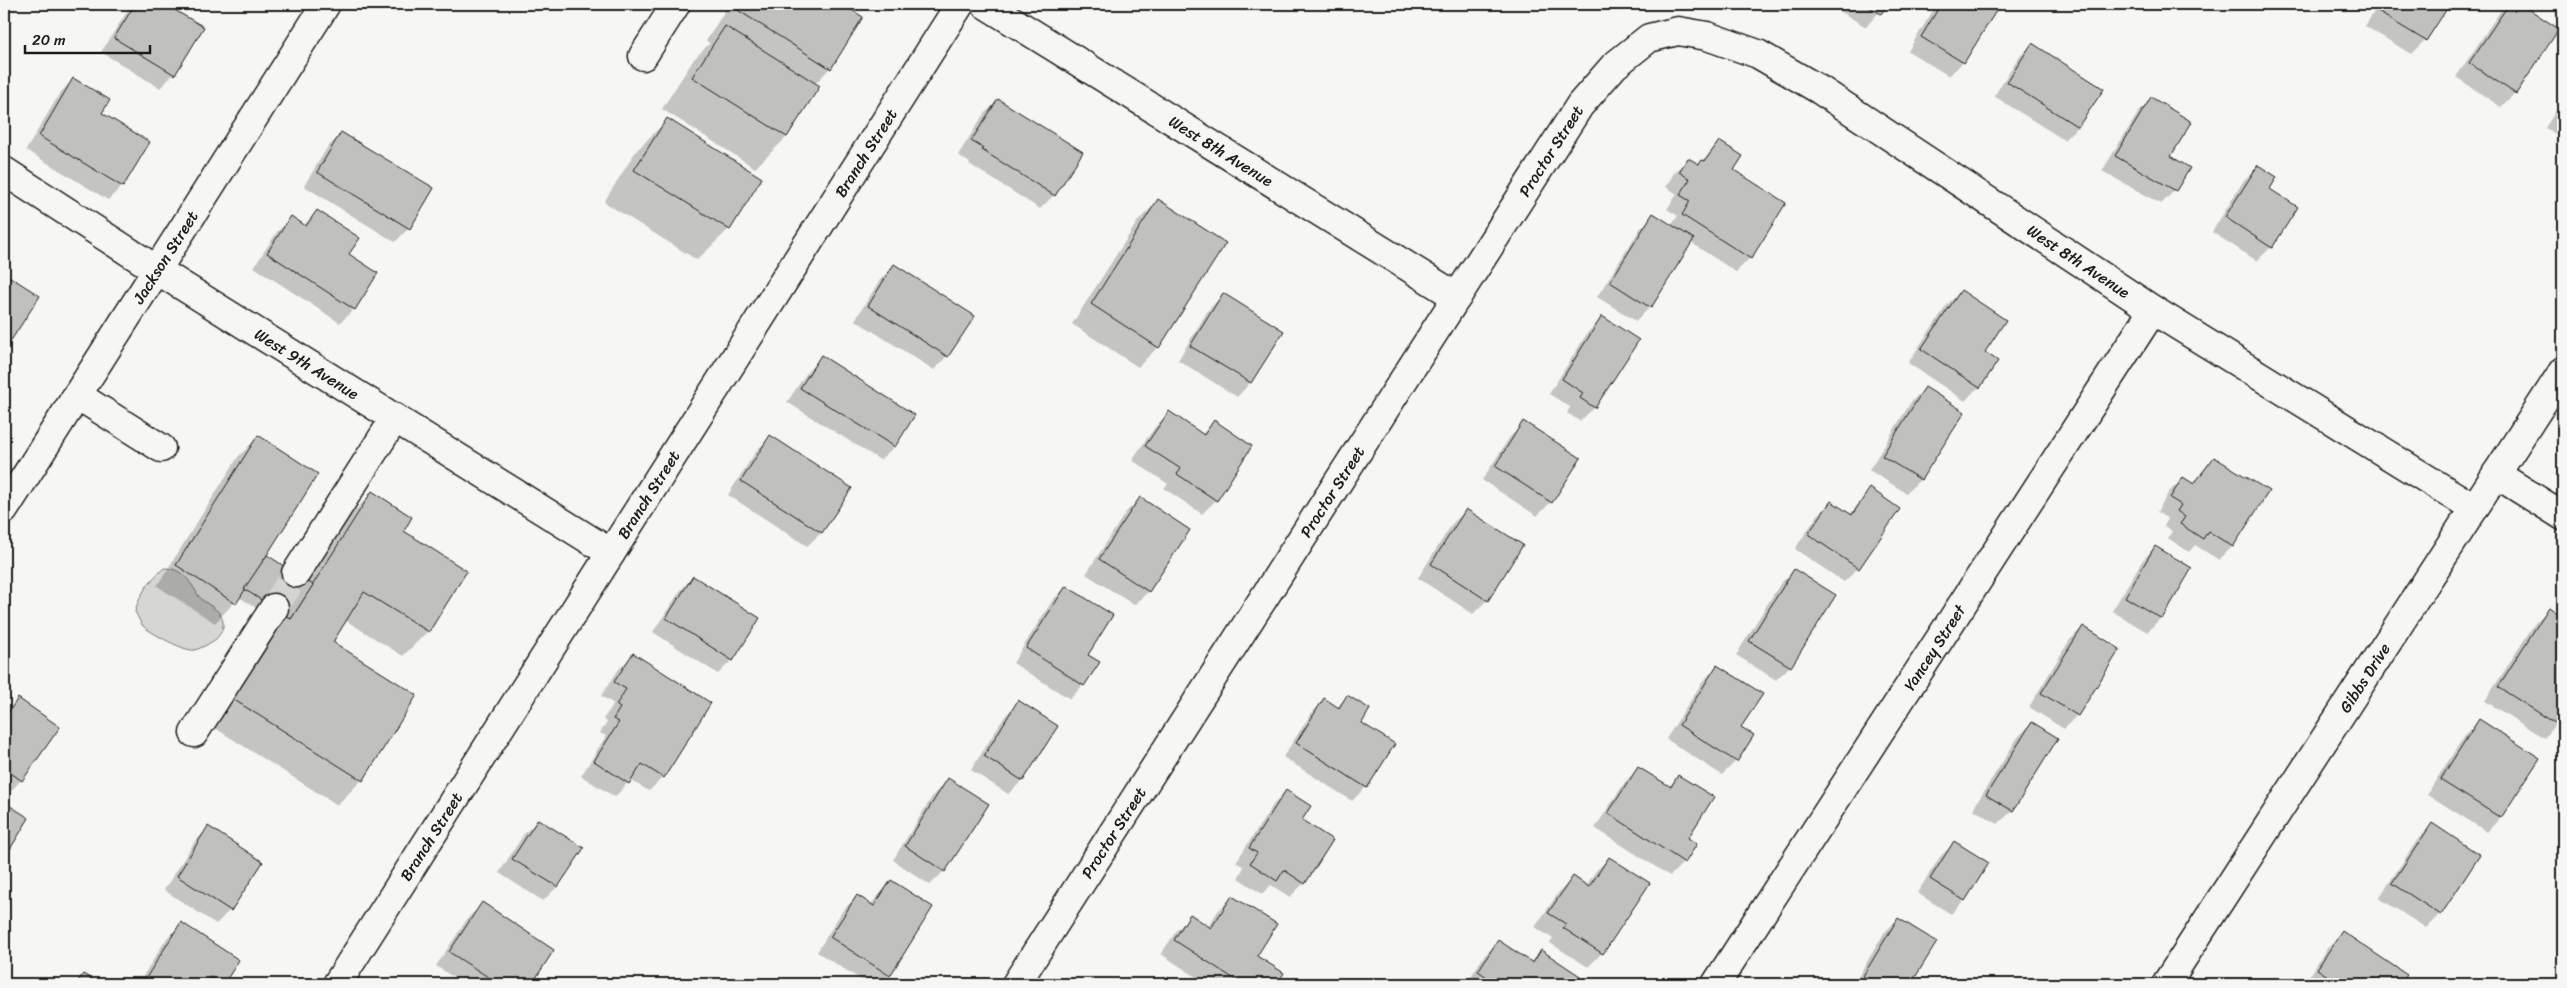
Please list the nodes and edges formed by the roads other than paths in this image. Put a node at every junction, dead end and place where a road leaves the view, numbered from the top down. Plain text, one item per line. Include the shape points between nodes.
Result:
1 (326, 4) edge
2 (676, 4) edge
3 (960, 4) edge
4 (985, 4) edge
5 (1678, 31) joint
6 (644, 56) dead end
7 (4, 172) edge
8 (157, 270) junction
9 (1457, 297) junction
10 (2153, 310) junction
11 (2563, 371) edge
12 (77, 394) junction
13 (395, 418) junction
14 (161, 448) dead end
15 (2496, 474) junction
16 (2474, 508) junction
17 (4, 510) edge
18 (2563, 516) edge
19 (611, 553) junction
20 (296, 573) tunnel mouth
21 (274, 608) tunnel mouth
22 (194, 733) dead end
23 (337, 984) edge
24 (1016, 984) edge
25 (1716, 984) edge
26 (2166, 984) edge

1 - 8 street, Jackson Street
2 - 6 street
3 - 19 street, Branch Street
4 - 9 street, West 8th Avenue
5 - 9 street, Proctor Street via 1649,38 1614,66 1580,105
5 - 10 street, West 8th Avenue via 1707,36 1758,54 1820,90
7 - 8 street, West 9th Avenue
8 - 12 street, Jackson Street
8 - 13 street, West 9th Avenue
9 - 24 street, Proctor Street
10 - 16 street, West 8th Avenue
10 - 25 street, Yancey Street
11 - 15 street, Gibbs Drive
12 - 14 street
12 - 17 street, Jackson Street
13 - 19 street, West 9th Avenue
13 - 20 street
15 - 16 street, Gibbs Drive
15 - 18 street
16 - 26 street, Gibbs Drive
19 - 23 street, Branch Street
21 - 22 street

